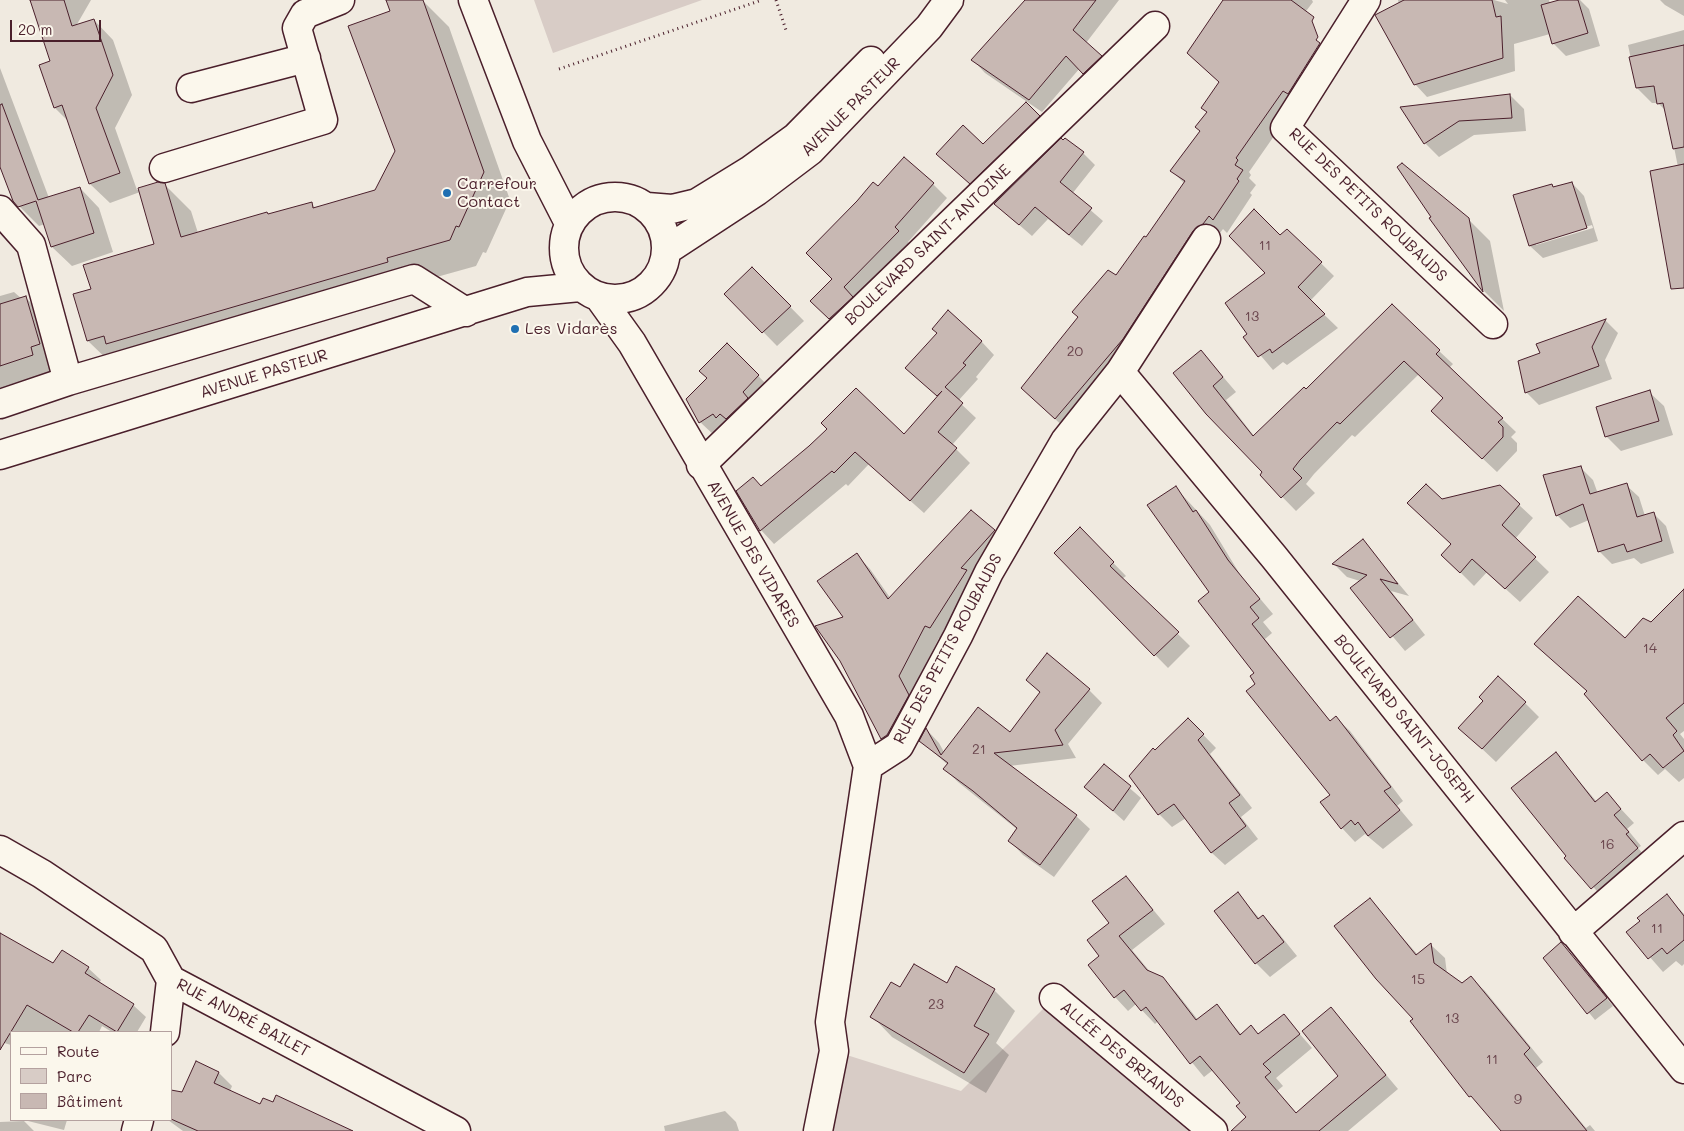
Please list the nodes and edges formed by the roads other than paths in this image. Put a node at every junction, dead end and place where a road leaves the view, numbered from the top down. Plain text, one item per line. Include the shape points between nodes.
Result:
1 (340, 0) edge
2 (474, 0) edge
3 (935, 0) edge
4 (949, 0) edge
5 (1366, 0) edge
6 (1155, 26) dead end
7 (306, 58) junction
8 (191, 88) dead end
9 (164, 168) dead end
10 (647, 207) junction
11 (0, 210) edge
12 (569, 223) junction
13 (1206, 239) dead end
14 (563, 250) junction
15 (667, 250) junction
16 (527, 292) junction
17 (590, 292) junction
18 (636, 295) junction
19 (466, 312) junction
20 (1493, 324) dead end
21 (632, 343) junction
22 (1120, 372) junction
23 (68, 381) junction
24 (0, 404) edge
25 (0, 455) edge
26 (701, 465) junction
27 (868, 766) junction
28 (1684, 836) edge
29 (0, 850) edge
30 (1573, 932) junction
31 (171, 980) junction
32 (1054, 998) dead end
33 (165, 1031) edge
34 (1684, 1069) edge
35 (456, 1131) edge
36 (818, 1131) edge
37 (1213, 1131) edge

1 - 7 street via 305,14 297,28
2 - 12 street via 527,141
3 - 10 street, AVENUE PASTEUR via 917,13 796,137 749,171 697,203 672,209
4 - 15 street, AVENUE PASTEUR via 930,27 810,151 757,191
5 - 20 street, RUE DES PETITS ROUBAUDS via 1285,128
6 - 26 street, BOULEVARD SAINT-ANTOINE
7 - 8 street
7 - 9 street via 323,120
10 - 12 street via 632,198 596,199
10 - 15 street via 658,219
11 - 23 street via 31,245
12 - 14 street
13 - 22 street, RUE DES PETITS ROUBAUDS
14 - 16 street
14 - 17 street via 568,270
15 - 18 street via 663,268 652,284
16 - 17 street, AVENUE PASTEUR
16 - 19 street, AVENUE PASTEUR
17 - 18 street via 618,300
17 - 21 street, AVENUE DES VIDARES
18 - 21 street
19 - 23 street via 414,279
19 - 25 street, AVENUE PASTEUR
21 - 26 street, AVENUE DES VIDARES
22 - 27 street, RUE DES PETITS ROUBAUDS via 1065,442 989,572 899,746
22 - 30 street, BOULEVARD SAINT-JOSEPH via 1274,557
23 - 24 street
26 - 27 street, AVENUE DES VIDARES via 849,716
27 - 36 street via 830,1022 834,1051
28 - 30 street
29 - 31 street, RUE ANDRÉ BAILET via 42,874 154,949
30 - 34 street, BOULEVARD SAINT-JOSEPH
31 - 33 street
31 - 35 street, RUE ANDRÉ BAILET
32 - 37 street, ALLÉE DES BRIANDS

